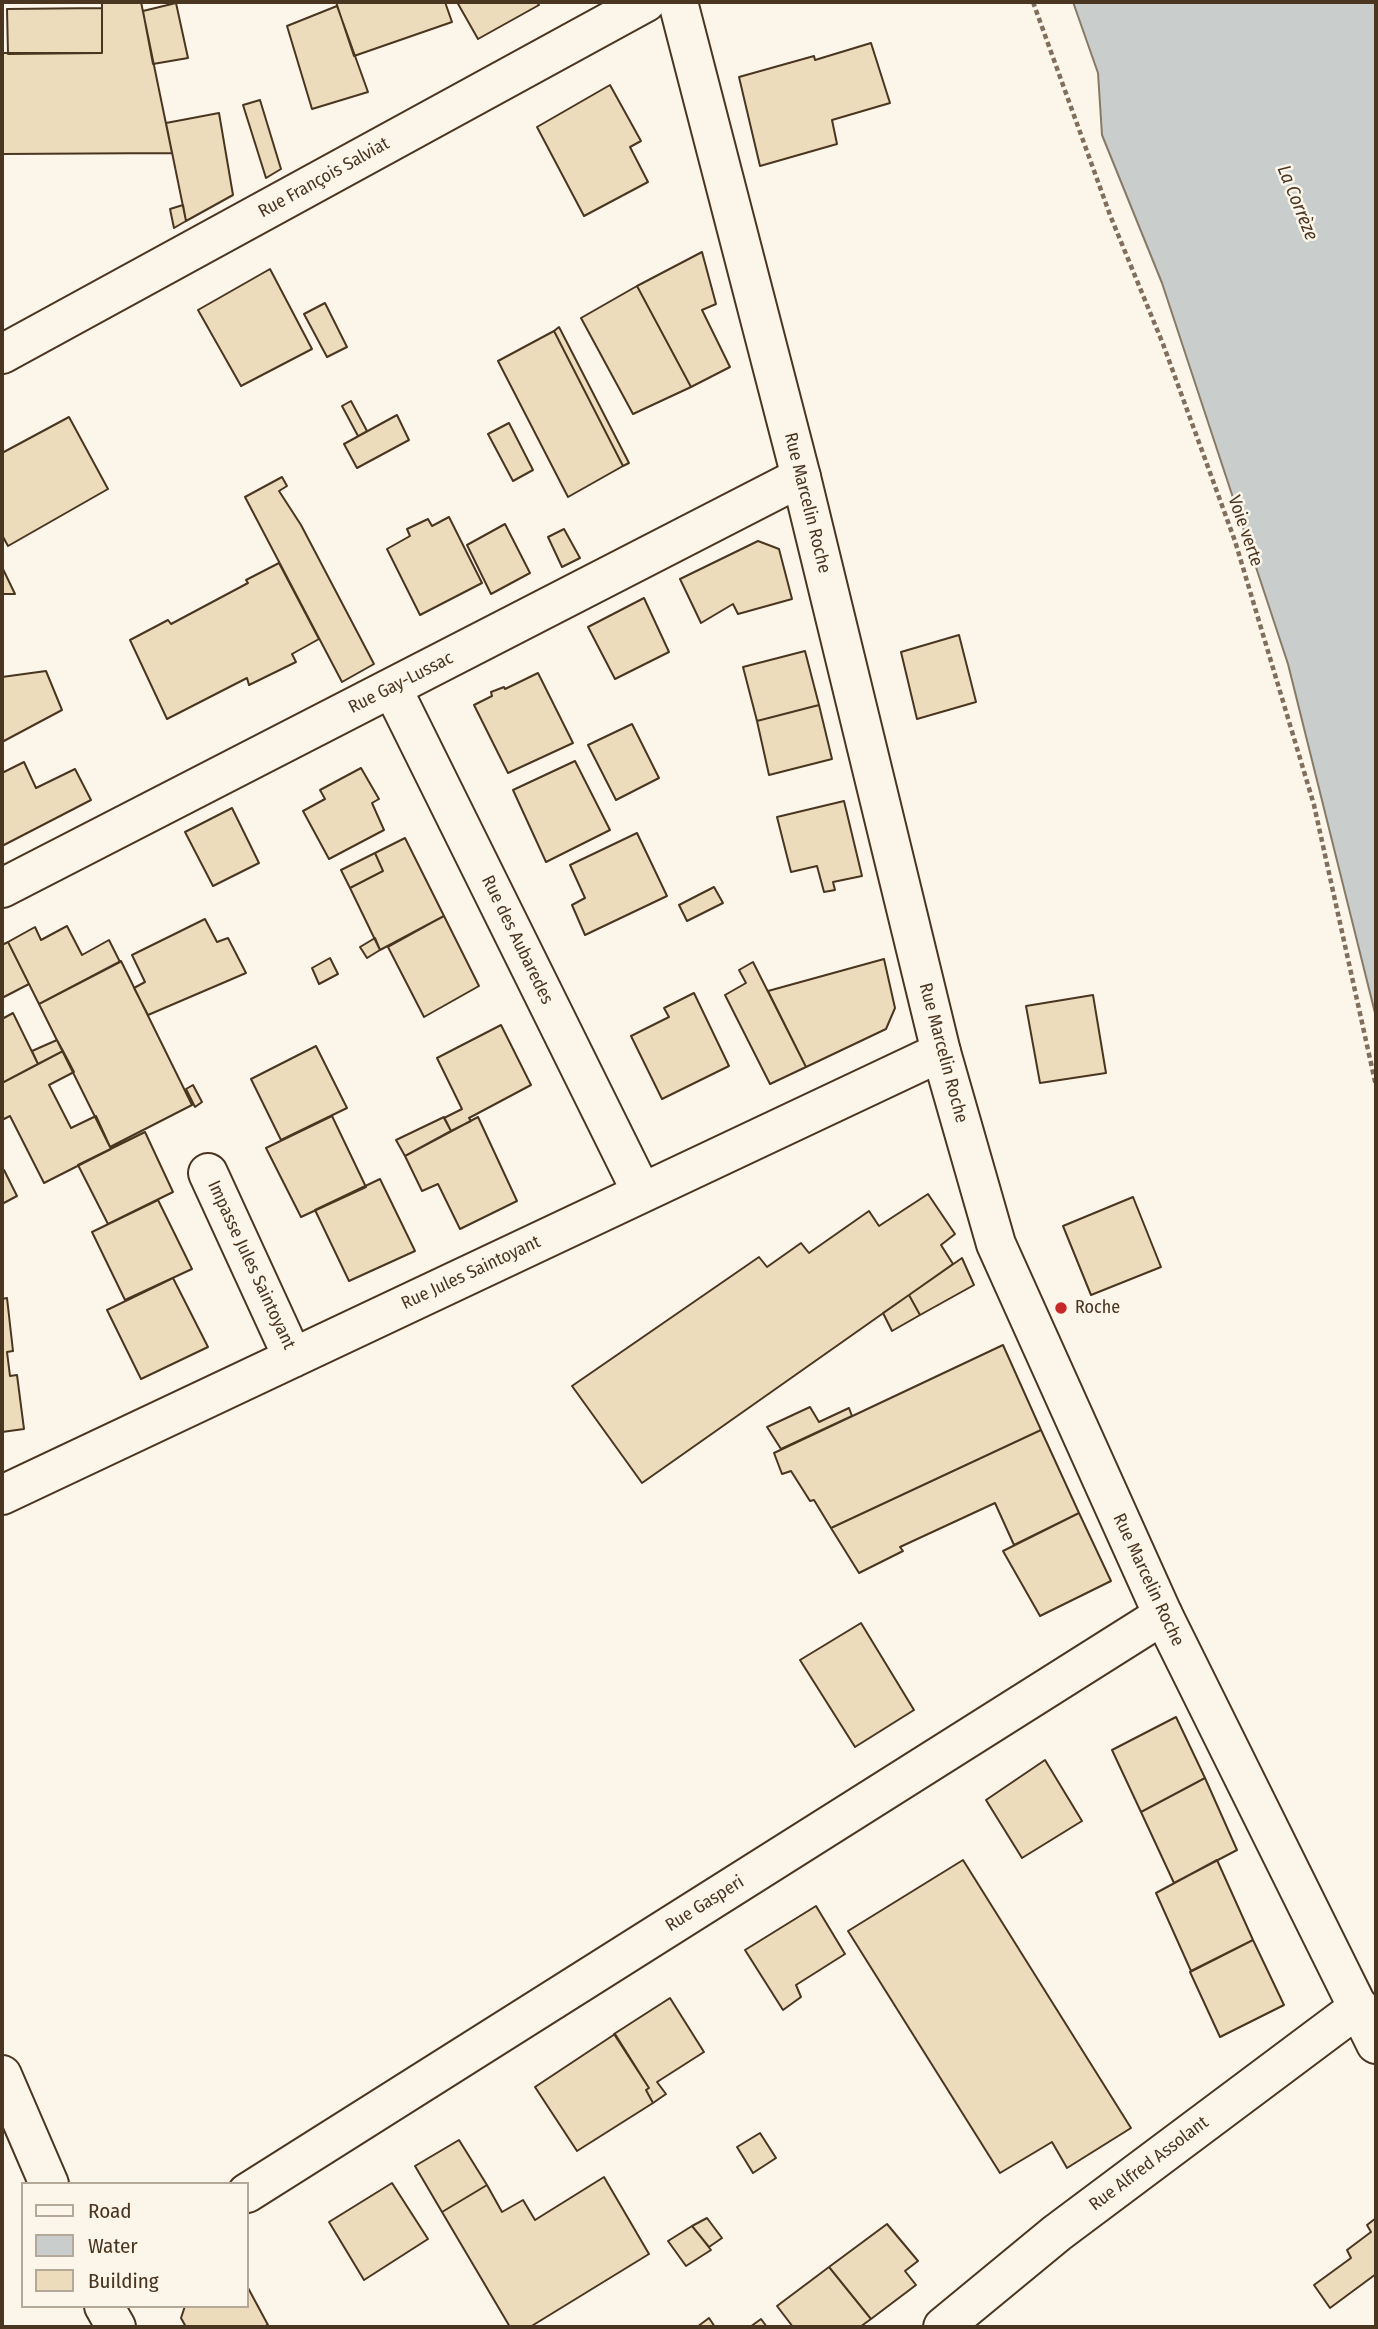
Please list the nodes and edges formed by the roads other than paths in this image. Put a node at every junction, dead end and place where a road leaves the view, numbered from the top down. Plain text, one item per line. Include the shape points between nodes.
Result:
1 (646, 2) edge
2 (678, 2) edge
3 (2, 354) edge
4 (801, 478) junction
5 (392, 688) junction
6 (2, 888) edge
7 (941, 1052) junction
8 (208, 1173) dead end
9 (642, 1193) junction
10 (293, 1358) junction
11 (2, 1495) edge
12 (1163, 1615) junction
13 (1359, 2007) junction
14 (1376, 2044) edge
15 (2, 2075) edge
16 (48, 2182) edge
17 (248, 2192) edge
18 (105, 2308) edge
19 (116, 2327) edge
20 (943, 2327) edge

1 - 3 street, Rue François Salviat
2 - 4 street, Rue Marcelin Roche
4 - 5 street, Rue Gay-Lussac
4 - 7 street, Rue Marcelin Roche
5 - 6 street, Rue Gay-Lussac
5 - 9 street, Rue des Aubaredes
7 - 9 street, Rue Jules Saintoyant
7 - 12 street, Rue Marcelin Roche via 996,1244
8 - 10 street, Impasse Jules Saintoyant
9 - 10 street, Rue Jules Saintoyant
10 - 11 street, Rue Jules Saintoyant
12 - 13 street, Rue Marcelin Roche
12 - 17 street, Rue Gasperi
13 - 14 street, Rue Marcelin Roche
13 - 20 street, Rue Alfred Assolant via 1057,2233
15 - 16 street
18 - 19 street

